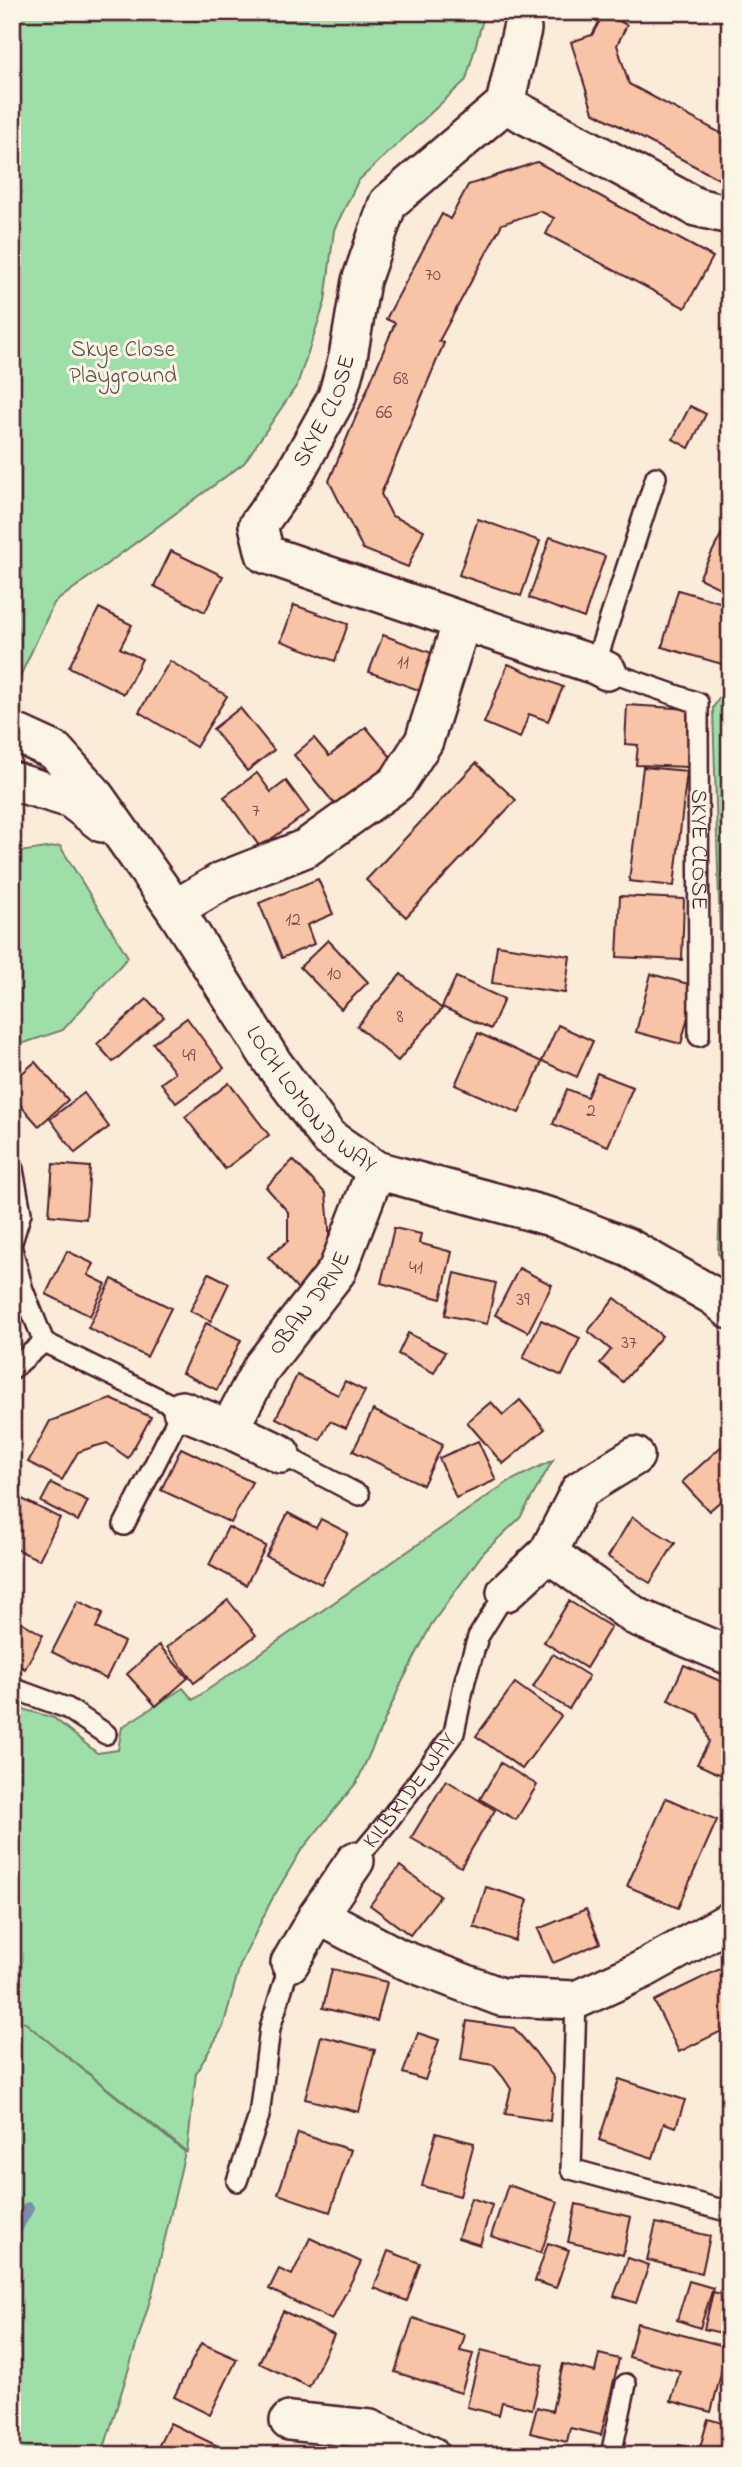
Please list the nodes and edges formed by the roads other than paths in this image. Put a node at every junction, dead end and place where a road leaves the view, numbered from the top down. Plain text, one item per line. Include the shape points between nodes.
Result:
1 (522, 29) dead end
2 (505, 104) junction
3 (730, 215) edge
4 (656, 477) dead end
5 (462, 621) junction
6 (601, 668) junction
7 (12, 734) edge
8 (12, 781) edge
9 (125, 841) junction
10 (174, 909) junction
11 (699, 1036) dead end
12 (12, 1164) edge
13 (376, 1170) junction
14 (12, 1242) edge
15 (12, 1249) edge
16 (730, 1310) edge
17 (44, 1342) junction
18 (12, 1369) edge
19 (182, 1410) junction
20 (229, 1429) junction
21 (281, 1454) joint
22 (635, 1456) dead end
23 (359, 1495) dead end
24 (124, 1525) dead end
25 (548, 1553) junction
26 (506, 1592) joint
27 (730, 1656) edge
28 (12, 1688) edge
29 (106, 1734) dead end
30 (355, 1861) joint
31 (317, 1915) junction
32 (730, 1921) edge
33 (290, 1963) joint
34 (576, 2000) junction
35 (237, 2181) dead end
36 (730, 2212) edge
37 (626, 2384) dead end
38 (289, 2421) dead end
39 (430, 2455) edge
40 (611, 2455) edge

1 - 2 street
2 - 3 street via 696,207
2 - 5 street, SKYE CLOSE via 388,203 361,281 337,397 295,473 258,526 265,554
4 - 6 lane
5 - 6 street, SKYE CLOSE
5 - 10 street via 424,741 397,783 306,848 222,881
6 - 11 lane, SKYE CLOSE via 698,703
7 - 9 street, LOCH LOMOND WAY via 55,751 92,792
8 - 9 street via 71,799
9 - 10 street, LOCH LOMOND WAY
10 - 13 street, LOCH LOMOND WAY via 328,1138
12 - 14 lane via 21,1213
13 - 16 street, LOCH LOMOND WAY via 564,1223 629,1248
13 - 20 street, OBAN DRIVE via 337,1271 262,1367
15 - 17 lane
17 - 18 lane
17 - 19 lane
19 - 20 street
19 - 24 lane
20 - 21 street
21 - 23 lane
22 - 25 street, KILBRIDE WAY via 580,1490
25 - 26 street, KILBRIDE WAY
25 - 27 street via 635,1616
26 - 30 lane, KILBRIDE WAY via 478,1637 454,1733
28 - 29 lane via 67,1708
30 - 31 street, KILBRIDE WAY
31 - 33 street, KILBRIDE WAY
31 - 34 street via 399,1958 501,1997
32 - 34 street
33 - 35 lane, KILBRIDE WAY via 270,2028 259,2116
34 - 36 lane via 571,2169
37 - 40 lane
38 - 39 street via 370,2429

